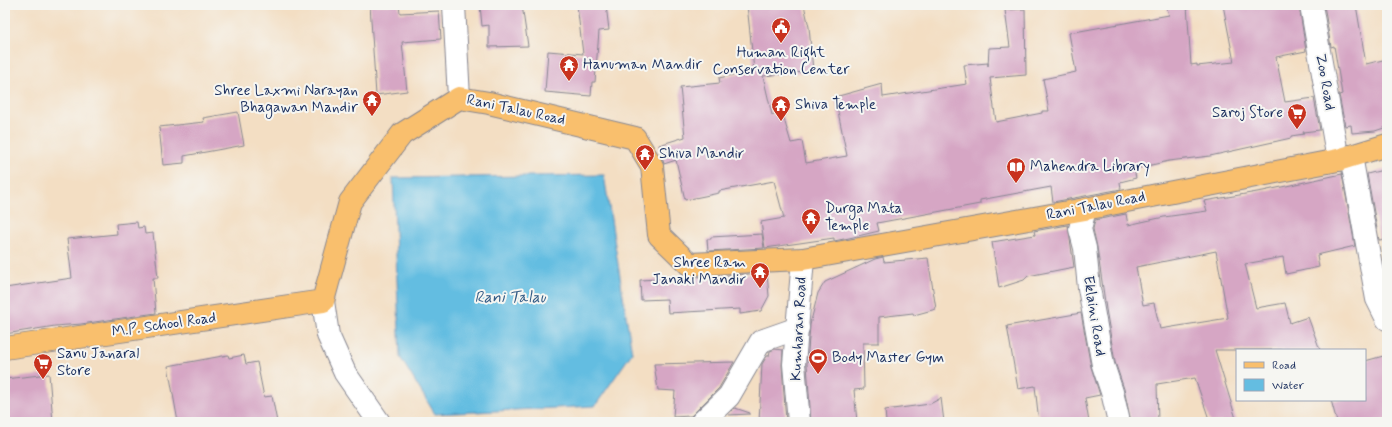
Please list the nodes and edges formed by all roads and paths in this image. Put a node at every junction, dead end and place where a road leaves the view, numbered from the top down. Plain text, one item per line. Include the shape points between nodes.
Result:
1 (454, 5) edge
2 (1311, 5) edge
3 (459, 98) junction
4 (1387, 145) edge
5 (1345, 158) junction
6 (1085, 209) junction
7 (803, 259) junction
8 (323, 301) junction
9 (1387, 319) edge
10 (798, 328) junction
11 (5, 348) edge
12 (379, 422) edge
13 (702, 422) edge
14 (798, 422) edge
15 (1119, 422) edge

1 - 3 street
2 - 5 street, Zoo Road
3 - 7 main road, Rani Talau Road via 635,138 652,166 659,235 689,264
3 - 8 main road, Rani Talau Road via 402,134 350,202
4 - 5 main road, Rani Talau Road
5 - 6 main road, Rani Talau Road
5 - 9 street, Zoo Road via 1377,299
6 - 7 main road, Rani Talau Road
6 - 15 street, Eklaini Road via 1080,229 1085,248 1089,288 1103,365
7 - 10 street, Kumharan Road
8 - 11 main road, M.P. School Road
8 - 12 street via 328,335 345,373
10 - 13 street via 761,341 729,396
10 - 14 street, Kumharan Road via 794,364

